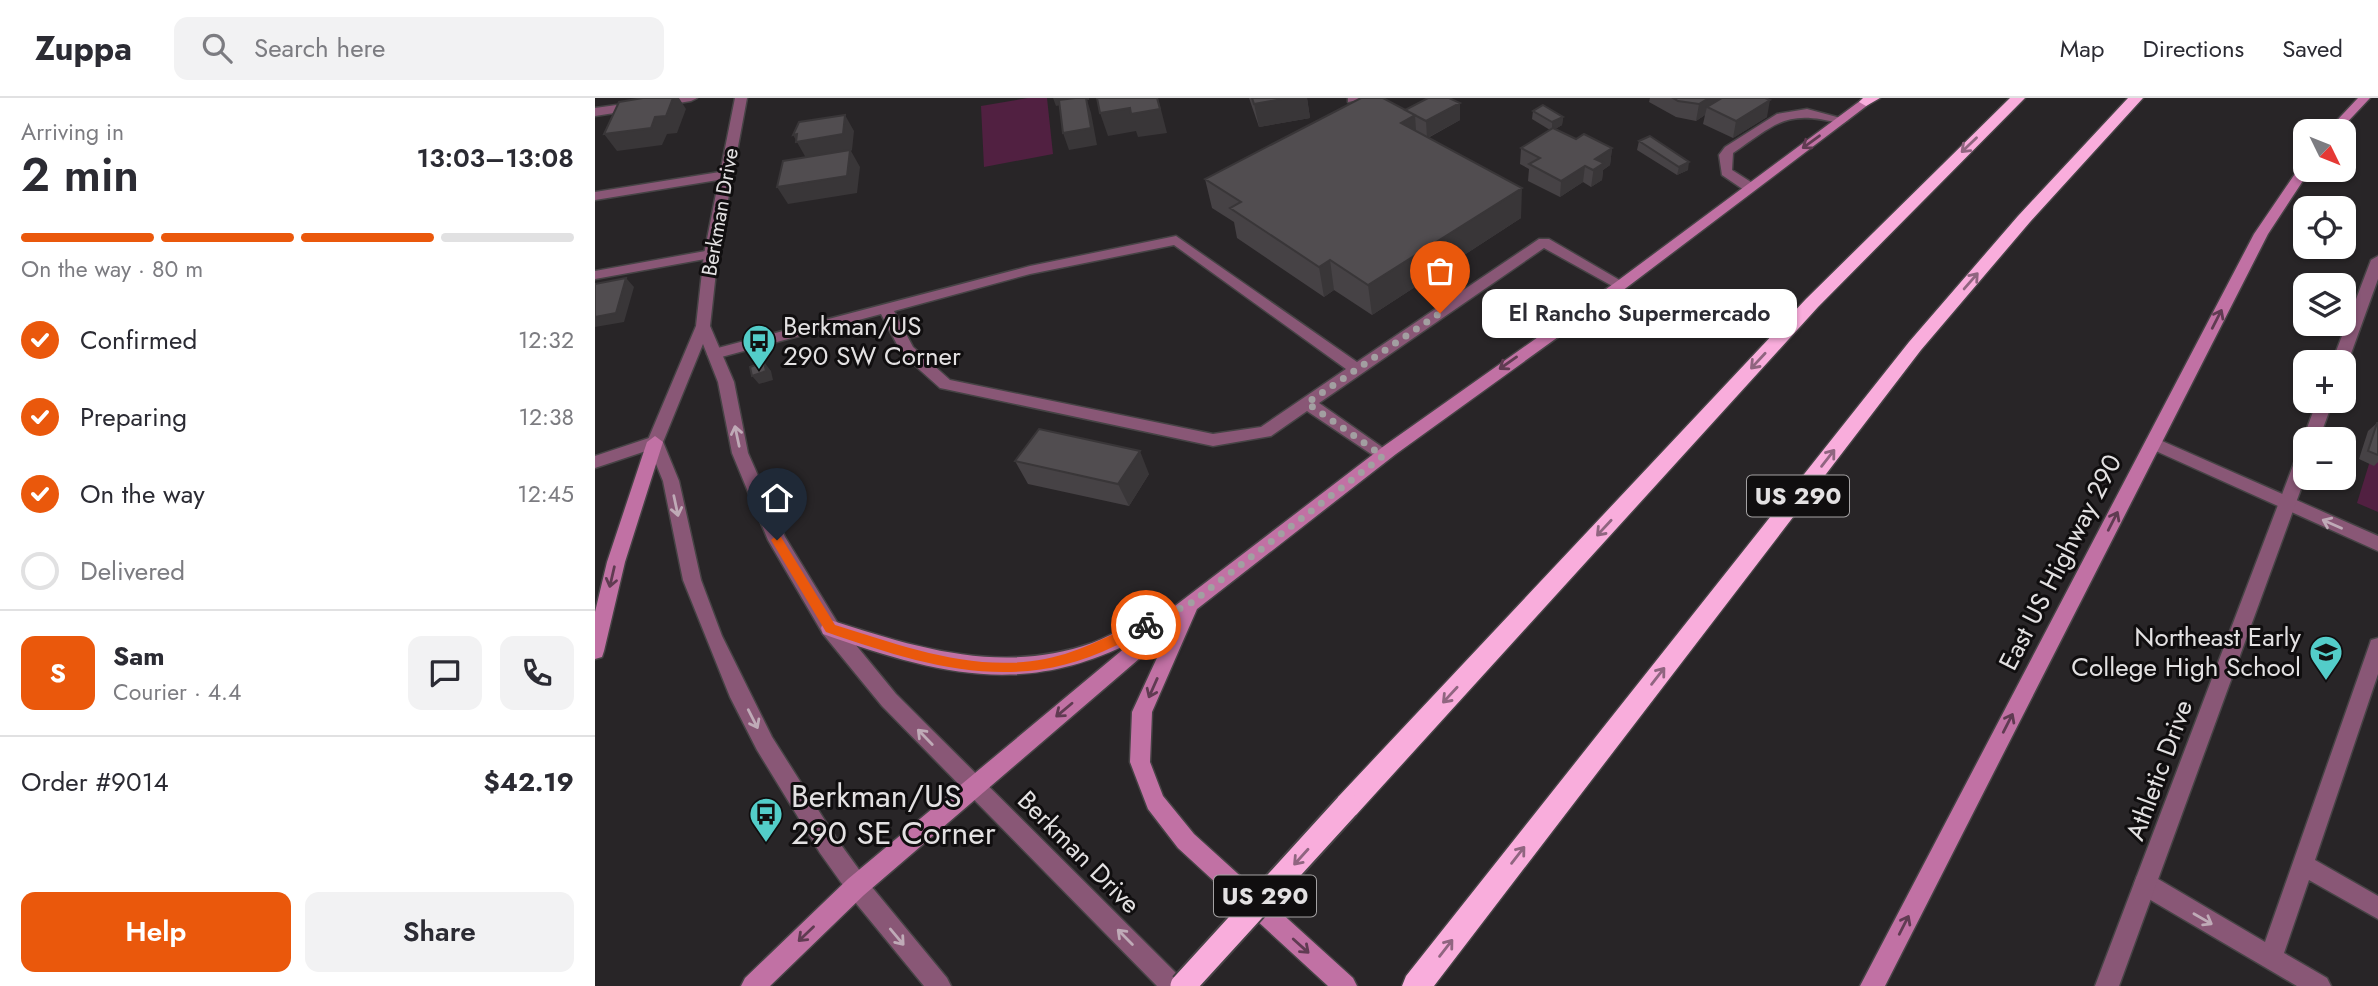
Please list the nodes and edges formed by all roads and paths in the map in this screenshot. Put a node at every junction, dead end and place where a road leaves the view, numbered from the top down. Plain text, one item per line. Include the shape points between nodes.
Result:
1 (691, 98) edge
2 (741, 98) edge
3 (2018, 98) edge
4 (2136, 98) edge
5 (2364, 98) edge
6 (1870, 99) edge
7 (595, 112) edge
8 (2344, 119) edge
9 (1842, 120) junction
10 (726, 175) junction
11 (2296, 182) edge
12 (1748, 187) junction
13 (595, 196) edge
14 (711, 254) junction
15 (2378, 260) edge
16 (595, 275) edge
17 (1621, 285) junction
18 (885, 308) junction
19 (703, 326) junction
20 (2344, 350) edge
21 (715, 354) junction
22 (1356, 369) junction
23 (1307, 403) junction
24 (655, 442) junction
25 (2153, 443) junction
26 (1383, 456) junction
27 (595, 462) edge
28 (2293, 487) edge
29 (2287, 503) junction
30 (2378, 544) edge
31 (1191, 603) junction
32 (830, 628) junction
33 (2378, 646) edge
34 (595, 651) edge
35 (973, 785) junction
36 (2303, 865) junction
37 (2145, 884) junction
38 (856, 887) junction
39 (2378, 908) edge
40 (2271, 958) junction
41 (753, 986) edge
42 (939, 986) edge
43 (1173, 986) edge
44 (1184, 986) edge
45 (1345, 986) edge
46 (1416, 986) edge
47 (1872, 986) edge
48 (2107, 986) edge
49 (2319, 986) edge

1 - 7 street
2 - 10 street, Berkman Drive
3 -> 44 highway, US 290, bridge via 1812,303
46 -> 4 highway, US 290 via 1915,345
5 - 8 main road
6 - 9 main road
9 -> 12 main road
9 - 12 street via 1796,110 1729,150 1726,172
10 - 13 street
10 - 14 street, Berkman Drive
25 -> 11 main road, East US Highway 290 via 2261,234
12 - 17 main road
14 - 16 street
14 - 19 street, Berkman Drive
15 - 20 street
17 - 22 street via 1544,242
17 -> 26 main road
18 - 21 street
18 - 22 street via 1030,270 1176,240
18 - 23 street via 907,350 946,384 1213,440 1265,432
19 - 21 street, Berkman Drive
19 - 24 street, Berkman Drive
32 -> 21 street, Berkman Drive via 777,540 740,453 726,382
22 - 23 street
23 - 26 street
24 - 27 street
24 -> 34 main road via 616,562
24 -> 38 street via 670,479 691,579 733,681 779,772
25 - 29 street
47 -> 25 main road, East US Highway 290
26 - 31 main road
28 - 29 street, Athletic Drive
30 -> 29 street
29 - 37 street, Athletic Drive
31 - 32 main road via 1097,649 1045,664 996,669 937,662
31 -> 35 main road
31 -> 45 main road via 1142,712 1140,762 1154,802 1186,841
35 -> 32 street, Berkman Drive via 889,700
33 - 36 street
35 - 38 main road
43 -> 35 street, Berkman Drive
36 - 39 street
36 - 40 street
37 -> 40 street
37 - 48 street, Athletic Drive
38 -> 41 main road
38 -> 42 street
40 - 49 street

